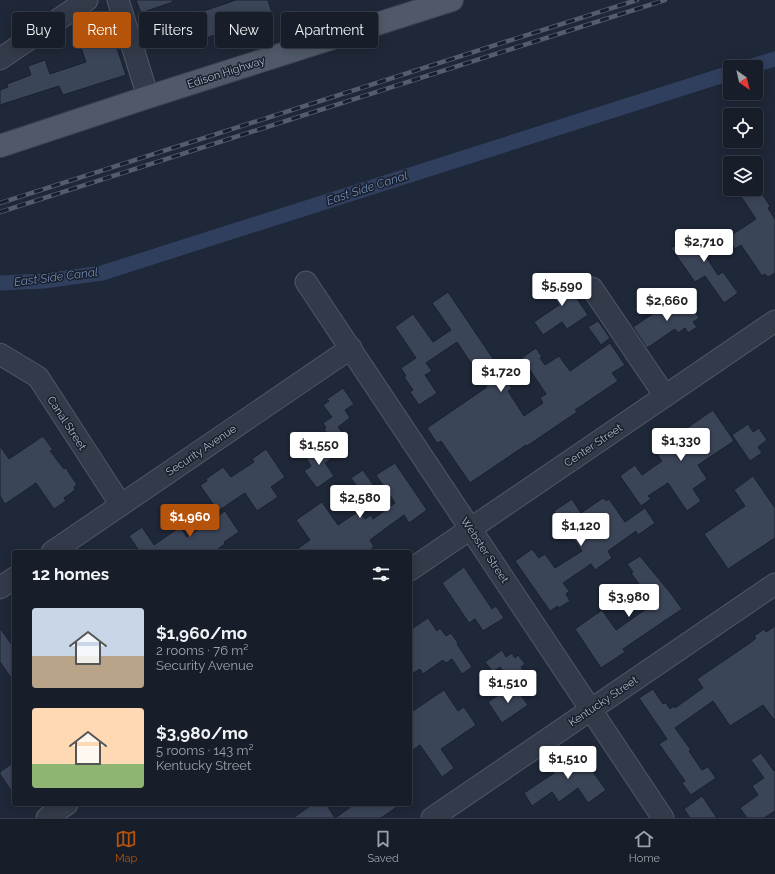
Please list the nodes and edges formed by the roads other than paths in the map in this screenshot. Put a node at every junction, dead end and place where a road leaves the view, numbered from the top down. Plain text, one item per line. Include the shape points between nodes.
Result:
1 (87, 0) edge
2 (118, 0) edge
3 (452, 0) edge
4 (0, 59) edge
5 (148, 97) junction
6 (0, 146) edge
7 (306, 282) dead end
8 (592, 288) dead end
9 (775, 321) edge
10 (351, 348) junction
11 (0, 354) edge
12 (665, 396) junction
13 (121, 505) junction
14 (470, 529) junction
15 (55, 550) edge
16 (412, 569) edge
17 (12, 579) edge
18 (775, 584) edge
19 (0, 588) edge
20 (591, 709) junction
21 (64, 806) edge
22 (46, 818) edge
23 (432, 818) edge
24 (663, 818) edge

1 - 4 street
2 - 5 street
3 - 5 main road, Edison Highway
5 - 6 main road, Edison Highway
7 - 10 street, Webster Street
8 - 12 street
9 - 12 street, Center Street
10 - 13 street, Security Avenue
10 - 14 street, Webster Street
11 - 13 street, Canal Street via 38,378
12 - 14 street, Center Street
13 - 15 street, Security Avenue
14 - 16 street, Center Street
14 - 20 street, Webster Street
17 - 19 street
18 - 20 street, Kentucky Street
20 - 23 street, Kentucky Street
20 - 24 street, Webster Street
21 - 22 street

